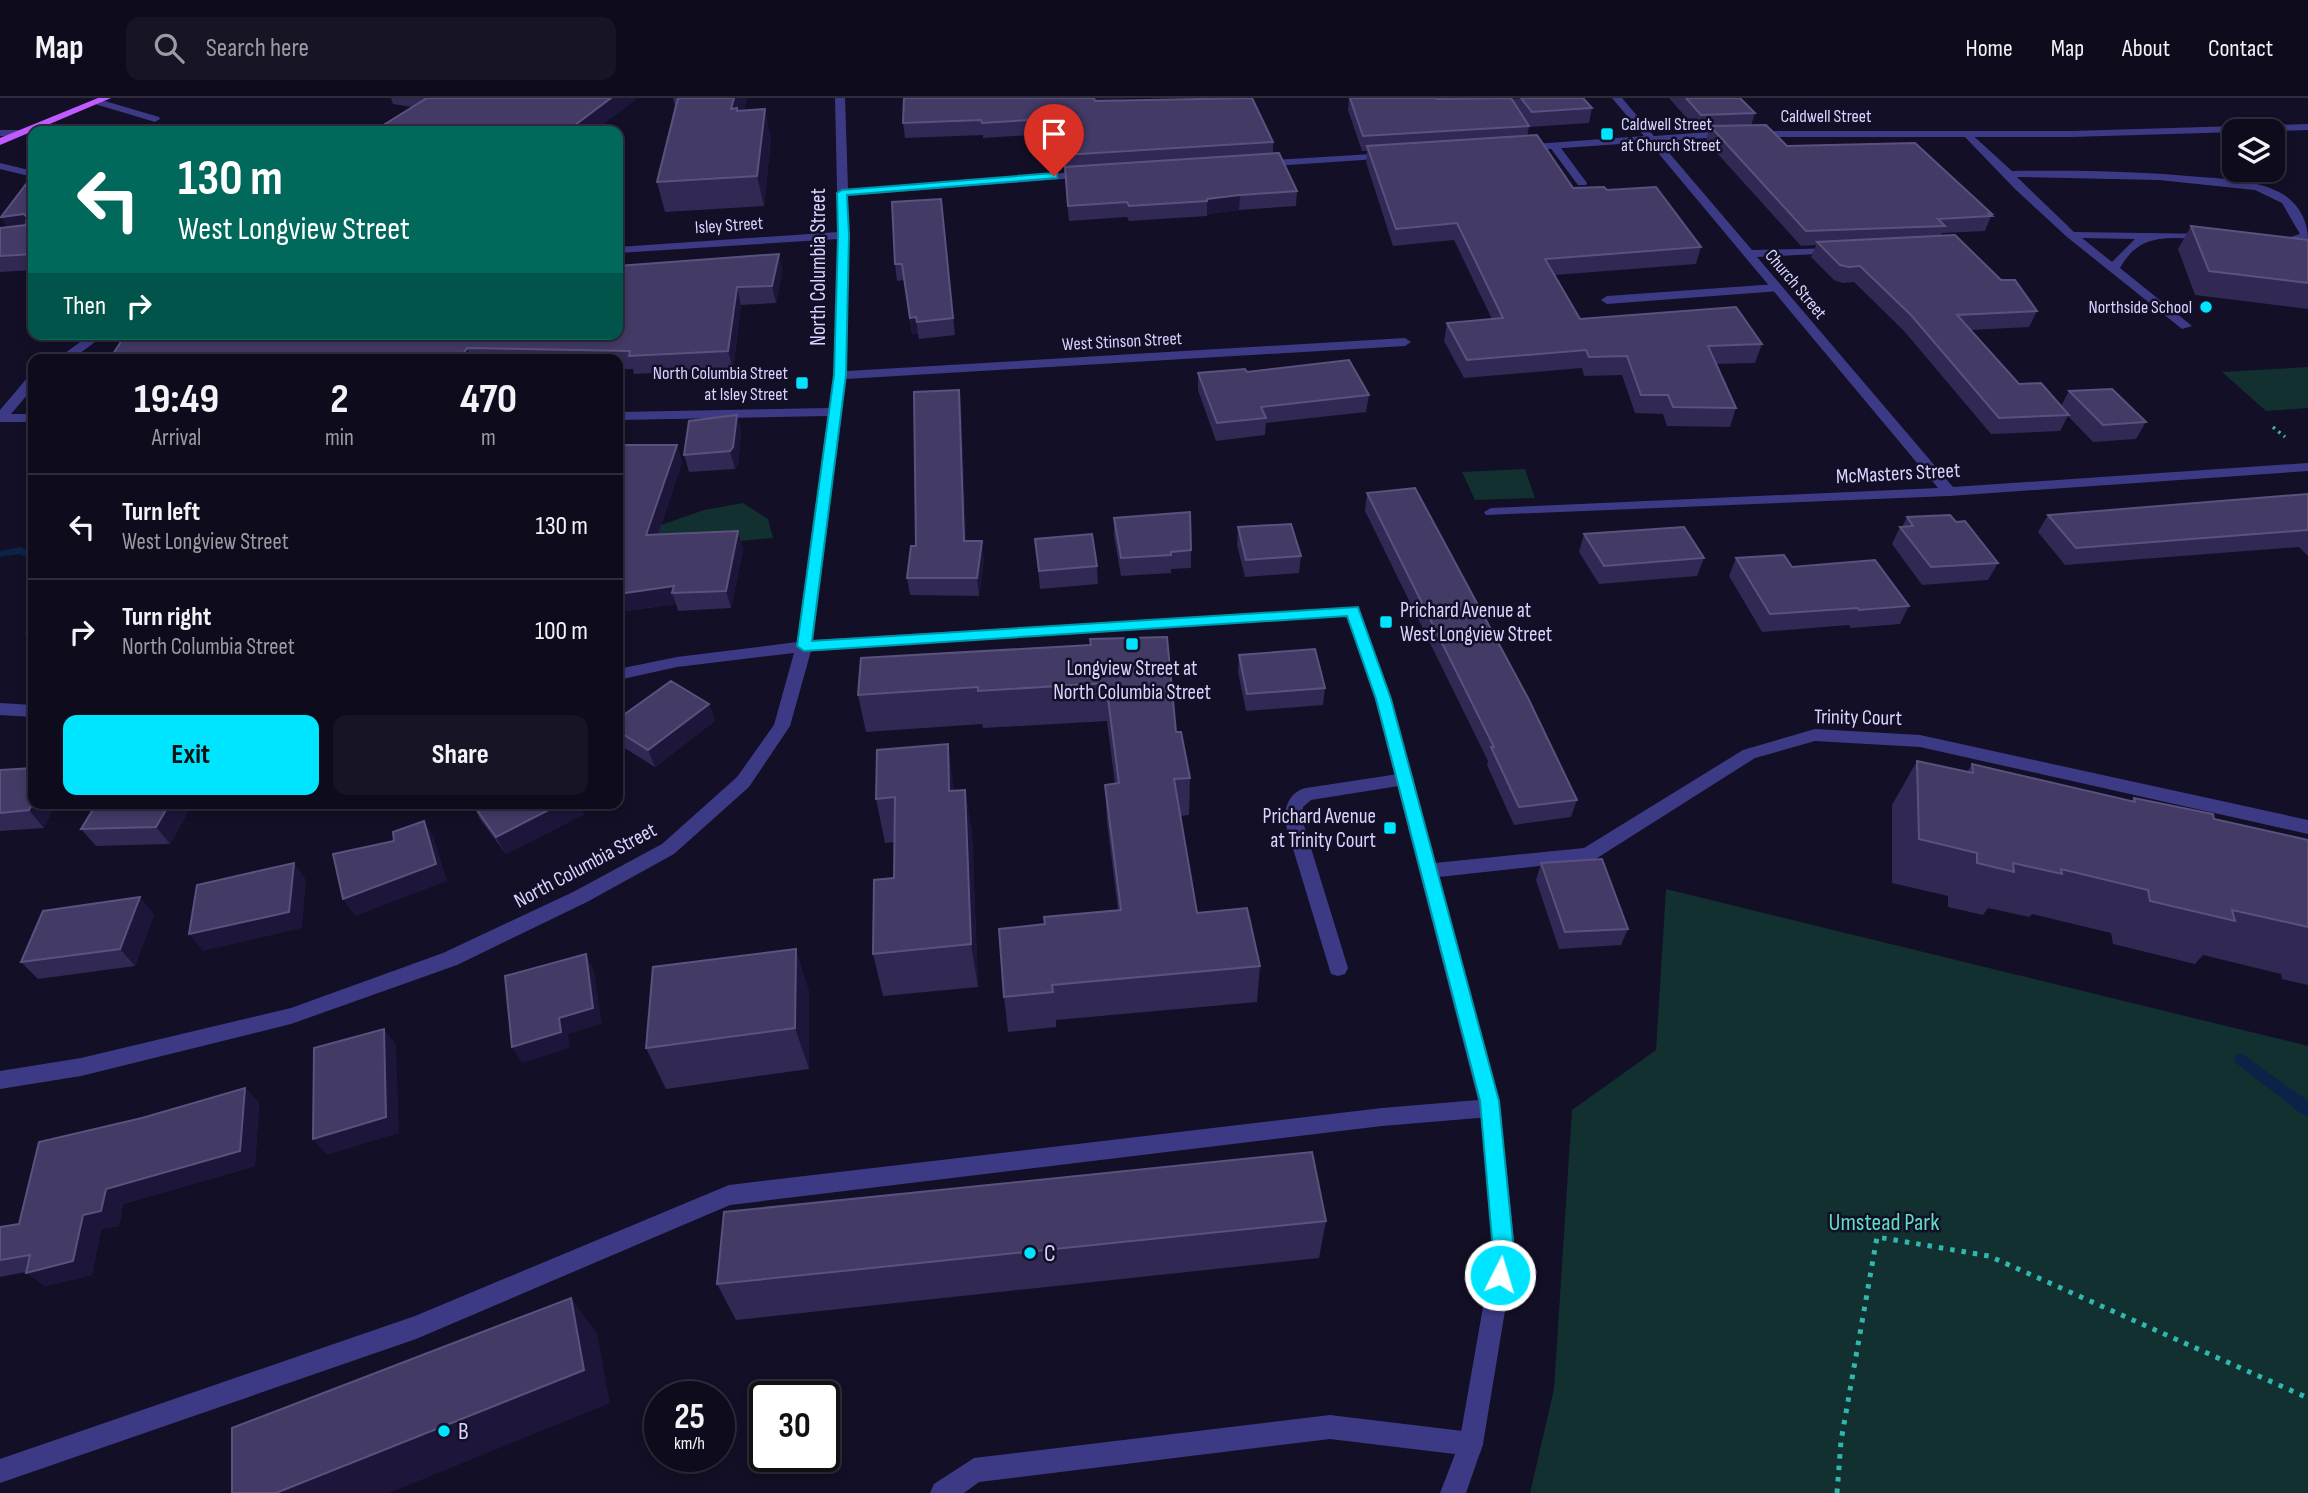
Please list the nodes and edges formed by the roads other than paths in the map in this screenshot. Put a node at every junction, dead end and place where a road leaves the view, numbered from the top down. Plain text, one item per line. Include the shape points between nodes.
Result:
1 (840, 98) edge
2 (1618, 98) edge
3 (102, 100) edge
4 (155, 119) dead end
5 (38, 126) edge
6 (2308, 127) edge
7 (28, 130) edge
8 (0, 133) edge
9 (21, 133) junction
10 (1968, 134) junction
11 (1652, 139) junction
12 (0, 142) edge
13 (1554, 146) junction
14 (1512, 148) edge
15 (1401, 155) edge
16 (1248, 164) edge
17 (0, 166) edge
18 (28, 173) edge
19 (1095, 174) edge
20 (2009, 174) junction
21 (1583, 183) dead end
22 (842, 193) junction
23 (2071, 234) junction
24 (2166, 234) junction
25 (844, 235) junction
26 (2224, 237) edge
27 (2271, 243) edge
28 (1846, 249) edge
29 (623, 250) edge
30 (1749, 254) junction
31 (2114, 269) junction
32 (1777, 288) junction
33 (1607, 300) dead end
34 (2186, 326) dead end
35 (91, 340) edge
36 (1405, 342) dead end
37 (70, 354) edge
38 (840, 375) junction
39 (28, 386) edge
40 (835, 412) junction
41 (623, 416) edge
42 (0, 418) edge
43 (28, 418) edge
44 (2308, 467) edge
45 (1948, 492) junction
46 (1490, 512) dead end
47 (804, 646) junction
48 (623, 673) edge
49 (0, 709) edge
50 (28, 711) edge
51 (1405, 779) junction
52 (2308, 827) edge
53 (1429, 871) junction
54 (1338, 968) dead end
55 (0, 1080) edge
56 (1490, 1108) junction
57 (1471, 1444) junction
58 (0, 1471) edge
59 (943, 1493) edge
60 (1453, 1493) edge

1 - 22 street, North Columbia Street
2 - 11 street, Church Street
3 - 4 street
3 - 5 main road
6 - 10 street, Caldwell Street
7 - 9 main road
8 - 9 street
9 - 12 main road
10 - 11 street, Caldwell Street via 1723,134
10 - 20 street
11 - 13 street, Caldwell Street
11 - 30 street, Church Street
13 - 14 street, Caldwell Street
13 - 21 street
15 - 16 street
17 - 18 street
19 - 22 street
20 - 23 street
20 - 27 street via 2155,176 2255,187 2288,203 2306,234 2292,243
22 - 25 street, North Columbia Street
23 - 24 street
23 - 31 street
24 - 26 street
24 - 31 street via 2136,242
25 - 29 street, Isley Street
25 - 38 street, North Columbia Street
28 - 30 street
30 - 32 street, Church Street
31 - 34 street
32 - 33 street
32 - 45 street, Church Street
35 - 37 street
36 - 38 street, West Stinson Street
38 - 40 street, North Columbia Street
39 - 42 street
40 - 41 street
40 - 47 street, North Columbia Street
42 - 43 street
44 - 45 street, McMasters Street
45 - 46 street, McMasters Street
47 - 48 street
47 - 51 street via 1353,611
47 - 55 street, North Columbia Street via 782,726 743,782 668,849 580,897 450,959 291,1016 81,1067
49 - 50 street
51 - 53 street
51 - 54 street via 1306,794 1295,804 1293,819
52 - 53 street, Trinity Court via 1920,741 1815,735 1749,754 1588,855
53 - 56 street
56 - 57 street via 1504,1251
56 - 58 street via 729,1195 416,1328
57 - 59 street via 1330,1427 974,1470
57 - 60 street

